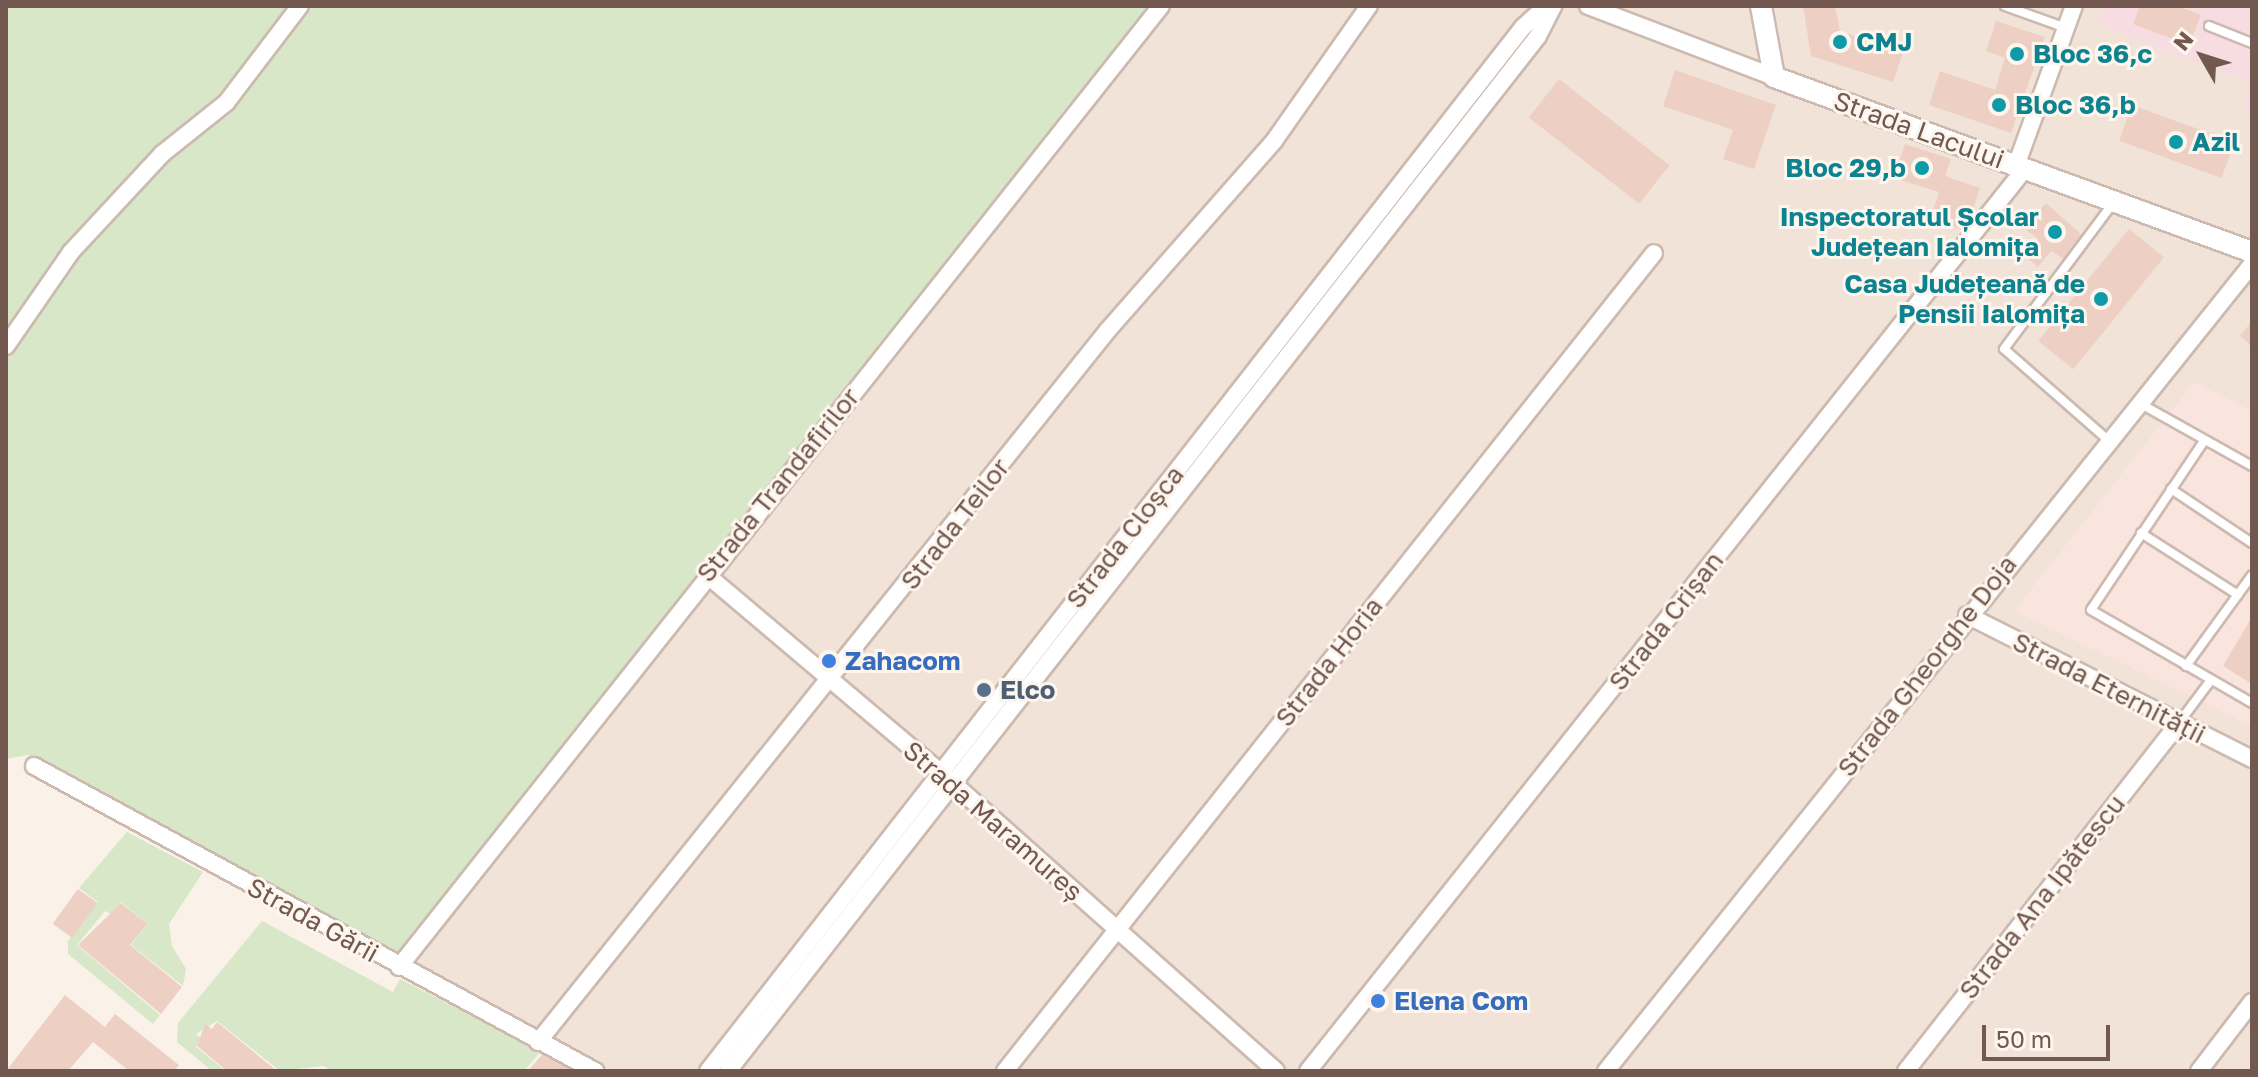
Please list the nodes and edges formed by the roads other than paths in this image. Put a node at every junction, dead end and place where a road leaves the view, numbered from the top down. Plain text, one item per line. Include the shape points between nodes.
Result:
1 (300, 6) edge
2 (1161, 6) edge
3 (1369, 6) edge
4 (1546, 6) edge
5 (1553, 6) edge
6 (1588, 6) edge
7 (1761, 6) edge
8 (2005, 6) edge
9 (2074, 6) edge
10 (2209, 26) dead end
11 (2066, 29) junction
12 (2252, 43) edge
13 (1774, 77) junction
14 (2020, 168) junction
15 (2114, 202) junction
16 (2252, 252) edge
17 (1654, 253) dead end
18 (2252, 264) edge
19 (6, 346) edge
20 (2140, 403) junction
21 (2108, 440) junction
22 (2204, 441) junction
23 (2252, 466) edge
24 (2171, 489) junction
25 (2141, 533) junction
26 (2252, 543) edge
27 (707, 575) junction
28 (2252, 575) edge
29 (2238, 595) junction
30 (1967, 615) junction
31 (2186, 666) junction
32 (832, 680) junction
33 (2211, 680) junction
34 (2252, 703) edge
35 (2178, 724) junction
36 (2252, 759) edge
37 (34, 766) dead end
38 (940, 773) junction
39 (954, 784) junction
40 (1116, 930) junction
41 (399, 967) junction
42 (2252, 1002) edge
43 (538, 1042) junction
44 (595, 1071) edge
45 (708, 1071) edge
46 (728, 1071) edge
47 (1005, 1071) edge
48 (1276, 1071) edge
49 (1308, 1071) edge
50 (1606, 1071) edge
51 (1906, 1071) edge
52 (2199, 1071) edge

1 - 19 street via 226,103 162,154 71,252
2 - 27 street, Strada Trandafirilor
3 - 32 street, Strada Teilor via 1274,141 1108,330
4 - 38 street, Strada Cloșca via 1523,27
5 - 39 street, Strada Cloșca via 1538,36
6 - 13 street, Strada Lacului
7 - 13 street
8 - 11 lane
9 - 11 street, Strada Crișan
10 - 12 lane
11 - 14 street, Strada Crișan
13 - 14 street, Strada Lacului
14 - 15 street, Strada Lacului
14 - 49 street, Strada Crișan
15 - 16 street, Strada Lacului
15 - 21 lane via 2004,349
17 - 40 street, Strada Horia
18 - 20 street, Strada Gheorghe Doja
20 - 21 street, Strada Gheorghe Doja
20 - 22 lane
21 - 30 street, Strada Gheorghe Doja
22 - 23 lane
22 - 24 lane
24 - 25 lane
24 - 26 lane
25 - 29 lane
25 - 31 lane via 2091,610
27 - 32 street, Strada Maramureș
27 - 41 street, Strada Trandafirilor
28 - 29 lane
29 - 31 lane
30 - 35 street, Strada Eternității
30 - 50 street, Strada Gheorghe Doja
31 - 33 lane
32 - 38 street, Strada Maramureș
32 - 43 street, Strada Teilor
33 - 34 lane
33 - 35 lane
35 - 36 street, Strada Eternității
35 - 51 street, Strada Ana Ipătescu
37 - 41 street, Strada Gării
38 - 39 street, Strada Maramureș
38 - 45 street, Strada Cloșca
39 - 40 street, Strada Maramureș
39 - 46 street, Strada Cloșca
40 - 47 street, Strada Horia
40 - 48 street, Strada Maramureș
41 - 43 street, Strada Gării
42 - 52 street
43 - 44 street, Strada Gării

